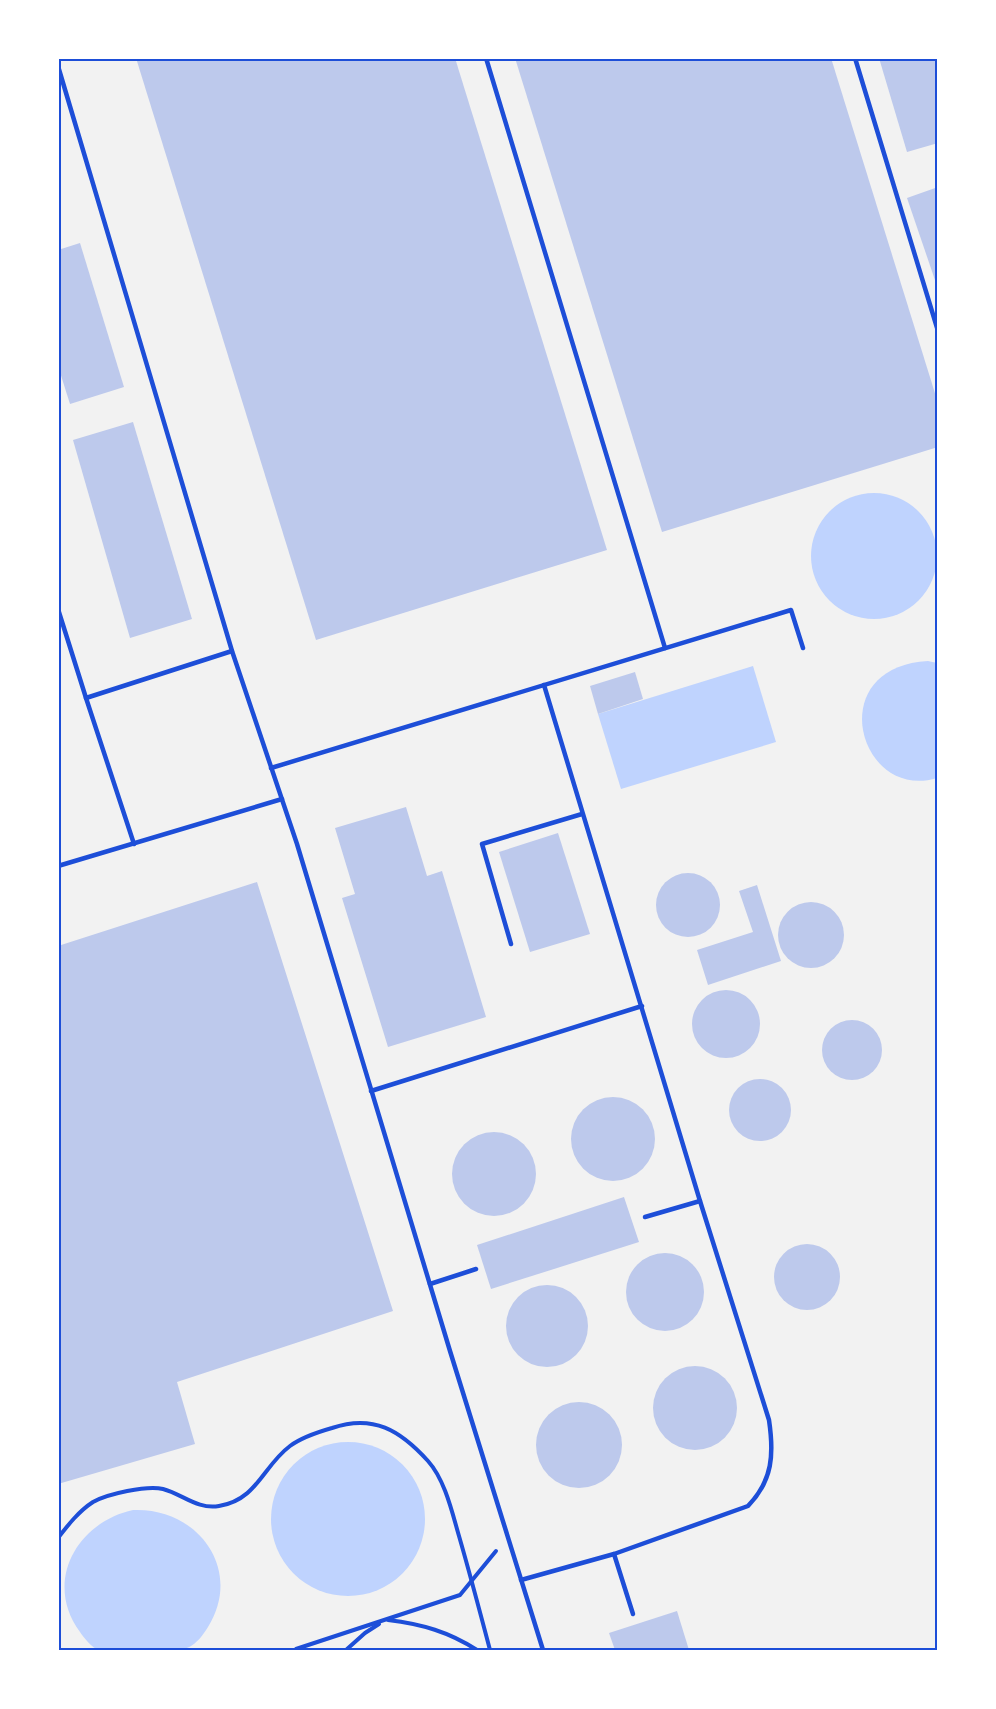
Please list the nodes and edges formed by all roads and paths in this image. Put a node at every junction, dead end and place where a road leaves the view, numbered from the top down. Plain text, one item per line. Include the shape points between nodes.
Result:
1 (486, 58) edge
2 (855, 58) edge
3 (58, 66) edge
4 (938, 331) edge
5 (58, 609) edge
6 (665, 648) junction
7 (803, 648) dead end
8 (232, 651) junction
9 (544, 685) junction
10 (86, 698) junction
11 (271, 768) junction
12 (282, 800) junction
13 (582, 814) junction
14 (134, 843) junction
15 (58, 866) edge
16 (510, 944) dead end
17 (642, 1006) junction
18 (371, 1091) junction
19 (700, 1201) junction
20 (645, 1217) dead end
21 (476, 1269) dead end
22 (430, 1284) junction
23 (508, 1536) junction
24 (58, 1538) edge
25 (614, 1554) junction
26 (521, 1580) junction
27 (472, 1581) junction
28 (633, 1614) dead end
29 (385, 1620) junction
30 (296, 1649) edge
31 (345, 1650) edge
32 (477, 1650) edge
33 (490, 1650) edge
34 (543, 1650) edge

1 - 6 lane
2 - 4 lane
3 - 8 lane
5 - 10 lane
6 - 7 lane via 791,610
6 - 9 lane
8 - 10 lane
8 - 11 lane
9 - 11 lane
9 - 13 lane
10 - 14 lane
11 - 12 lane
12 - 14 lane
12 - 18 lane
13 - 16 lane via 482,844
13 - 17 lane
14 - 15 lane
17 - 18 lane
17 - 19 lane
18 - 22 lane
19 - 20 lane
19 - 25 lane via 769,1420 773,1448 768,1472 760,1493 748,1506
21 - 22 lane
22 - 23 lane
23 - 26 lane
23 - 27 path
24 - 27 path via 94,1501 130,1490 165,1489 206,1506 232,1502 249,1494 291,1445 312,1434 362,1421 400,1435 428,1461 449,1505
25 - 26 lane
25 - 28 lane
26 - 34 lane
27 - 29 path via 460,1595
27 - 33 path
29 - 30 path
29 - 31 path
29 - 32 path via 442,1631

